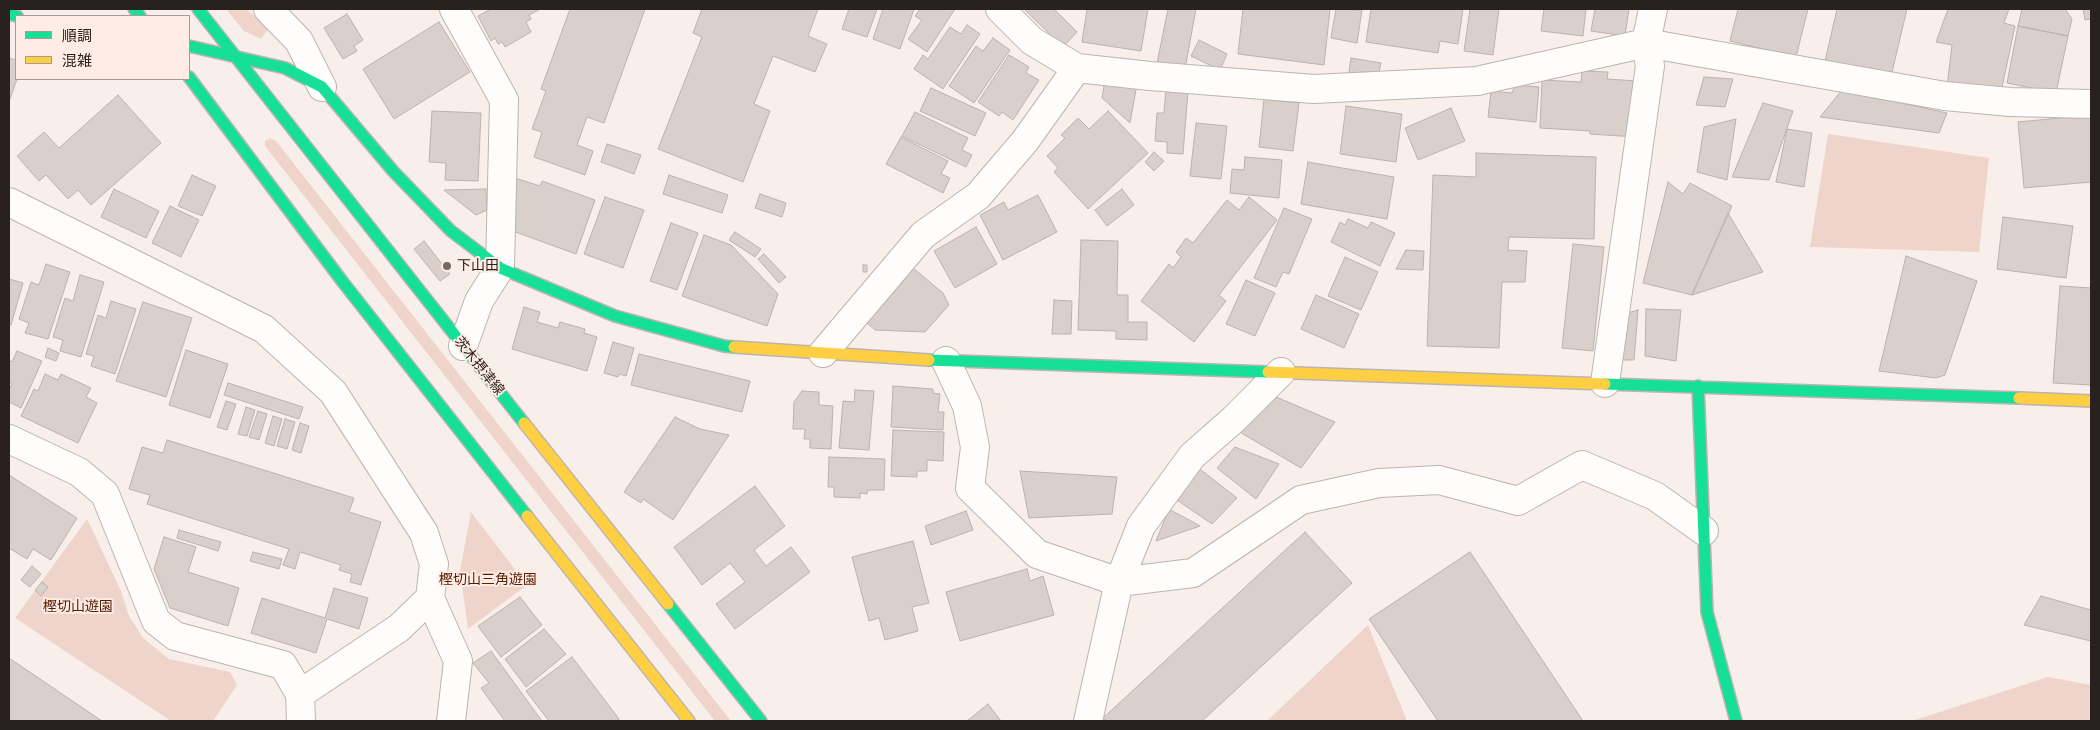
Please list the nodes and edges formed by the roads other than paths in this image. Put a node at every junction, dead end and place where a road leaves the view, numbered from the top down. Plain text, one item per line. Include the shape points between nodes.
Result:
1 (198, 9) edge
2 (268, 9) edge
3 (454, 9) edge
4 (1000, 9) edge
5 (1653, 9) edge
6 (1646, 43) junction
7 (190, 46) edge
8 (234, 56) junction
9 (1077, 68) junction
10 (190, 78) edge
11 (322, 88) junction
12 (2091, 104) edge
13 (9, 202) edge
14 (500, 268) junction
15 (463, 346) junction
16 (823, 353) junction
17 (946, 361) junction
18 (1281, 372) junction
19 (1605, 383) junction
20 (1698, 386) junction
21 (2091, 401) edge
22 (9, 439) edge
23 (1704, 531) junction
24 (1119, 582) junction
25 (430, 598) junction
26 (300, 694) junction
27 (301, 721) edge
28 (450, 721) edge
29 (689, 721) edge
30 (761, 721) edge
31 (1088, 721) edge
32 (1736, 721) edge

1 - 8 street, 茨木摂津線
2 - 11 street via 299,41
3 - 14 street via 504,100
4 - 9 street via 1032,41
5 - 6 street
6 - 9 street via 1478,81 1314,89
6 - 12 street via 1945,96
6 - 19 street via 1650,66
7 - 8 street
8 - 11 street via 285,68
8 - 15 street, 茨木摂津線
9 - 16 street via 1025,141 978,196 923,235
10 - 29 street via 342,281
11 - 14 street via 393,171 451,231
13 - 25 street via 264,329 333,392 424,533 434,564
14 - 15 street via 479,301
14 - 16 street via 615,316 724,346
15 - 30 street, 茨木摂津線
16 - 17 street
17 - 18 street
17 - 24 street via 967,406 975,447 970,488 1036,554
18 - 19 street
18 - 24 street via 1192,456 1141,526
19 - 20 street
20 - 21 street
20 - 23 street
22 - 26 street via 80,472 105,494 156,621 175,636 283,665
23 - 24 street via 1655,496 1582,465 1518,501 1438,480 1379,482 1301,500 1193,573
23 - 32 street via 1707,612
24 - 31 street
25 - 26 street via 399,628
25 - 28 street via 458,661
26 - 27 street

